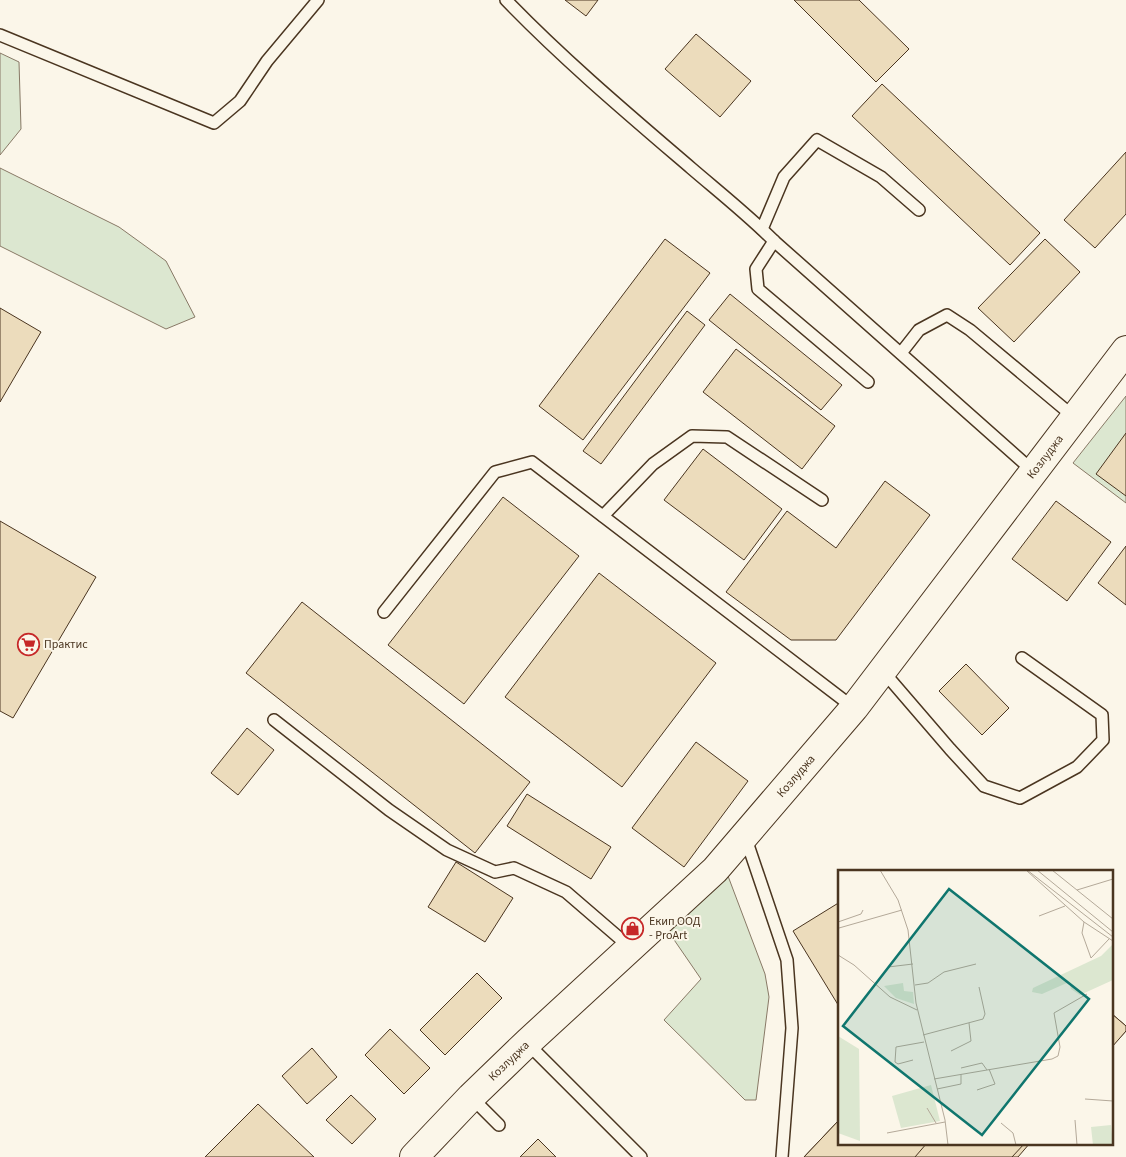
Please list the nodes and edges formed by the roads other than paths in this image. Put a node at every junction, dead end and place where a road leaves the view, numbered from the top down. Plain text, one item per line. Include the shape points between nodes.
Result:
1 (318, 0) edge
2 (506, 0) edge
3 (0, 35) edge
4 (919, 210) dead end
5 (762, 228) junction
6 (774, 241) junction
7 (1126, 350) edge
8 (902, 353) junction
9 (868, 382) dead end
10 (1074, 418) junction
11 (1033, 471) junction
12 (822, 500) dead end
13 (603, 516) junction
14 (384, 612) dead end
15 (1022, 658) dead end
16 (882, 670) junction
17 (854, 708) junction
18 (274, 720) dead end
19 (744, 836) junction
20 (631, 948) junction
21 (527, 1044) junction
22 (471, 1097) junction
23 (499, 1125) dead end
24 (641, 1156) edge
25 (414, 1157) edge
26 (782, 1157) edge

1 - 3 lane via 240,101 214,123
2 - 5 lane via 577,69
4 - 5 lane via 881,177 818,140 784,177
5 - 6 lane
6 - 8 lane
6 - 9 lane via 756,269 758,289
7 - 10 main road, Козлуджа
8 - 10 lane via 919,330 947,315 970,330
8 - 11 lane
10 - 11 main road, Козлуджа
11 - 16 main road, Козлуджа
12 - 13 lane via 726,437 692,436 653,464
13 - 14 lane via 532,462 496,472
13 - 17 lane
15 - 16 lane via 1102,715 1103,740 1077,767 1020,798 984,786
16 - 17 main road, Козлуджа
17 - 19 main road, Козлуджа
18 - 20 lane via 389,810 447,850 495,872 514,868 566,892
19 - 20 main road, Козлуджа via 715,870
19 - 26 lane via 787,960 792,1028
20 - 21 main road, Козлуджа
21 - 22 main road, Козлуджа
21 - 24 lane
22 - 23 lane
22 - 25 main road, Козлуджа

